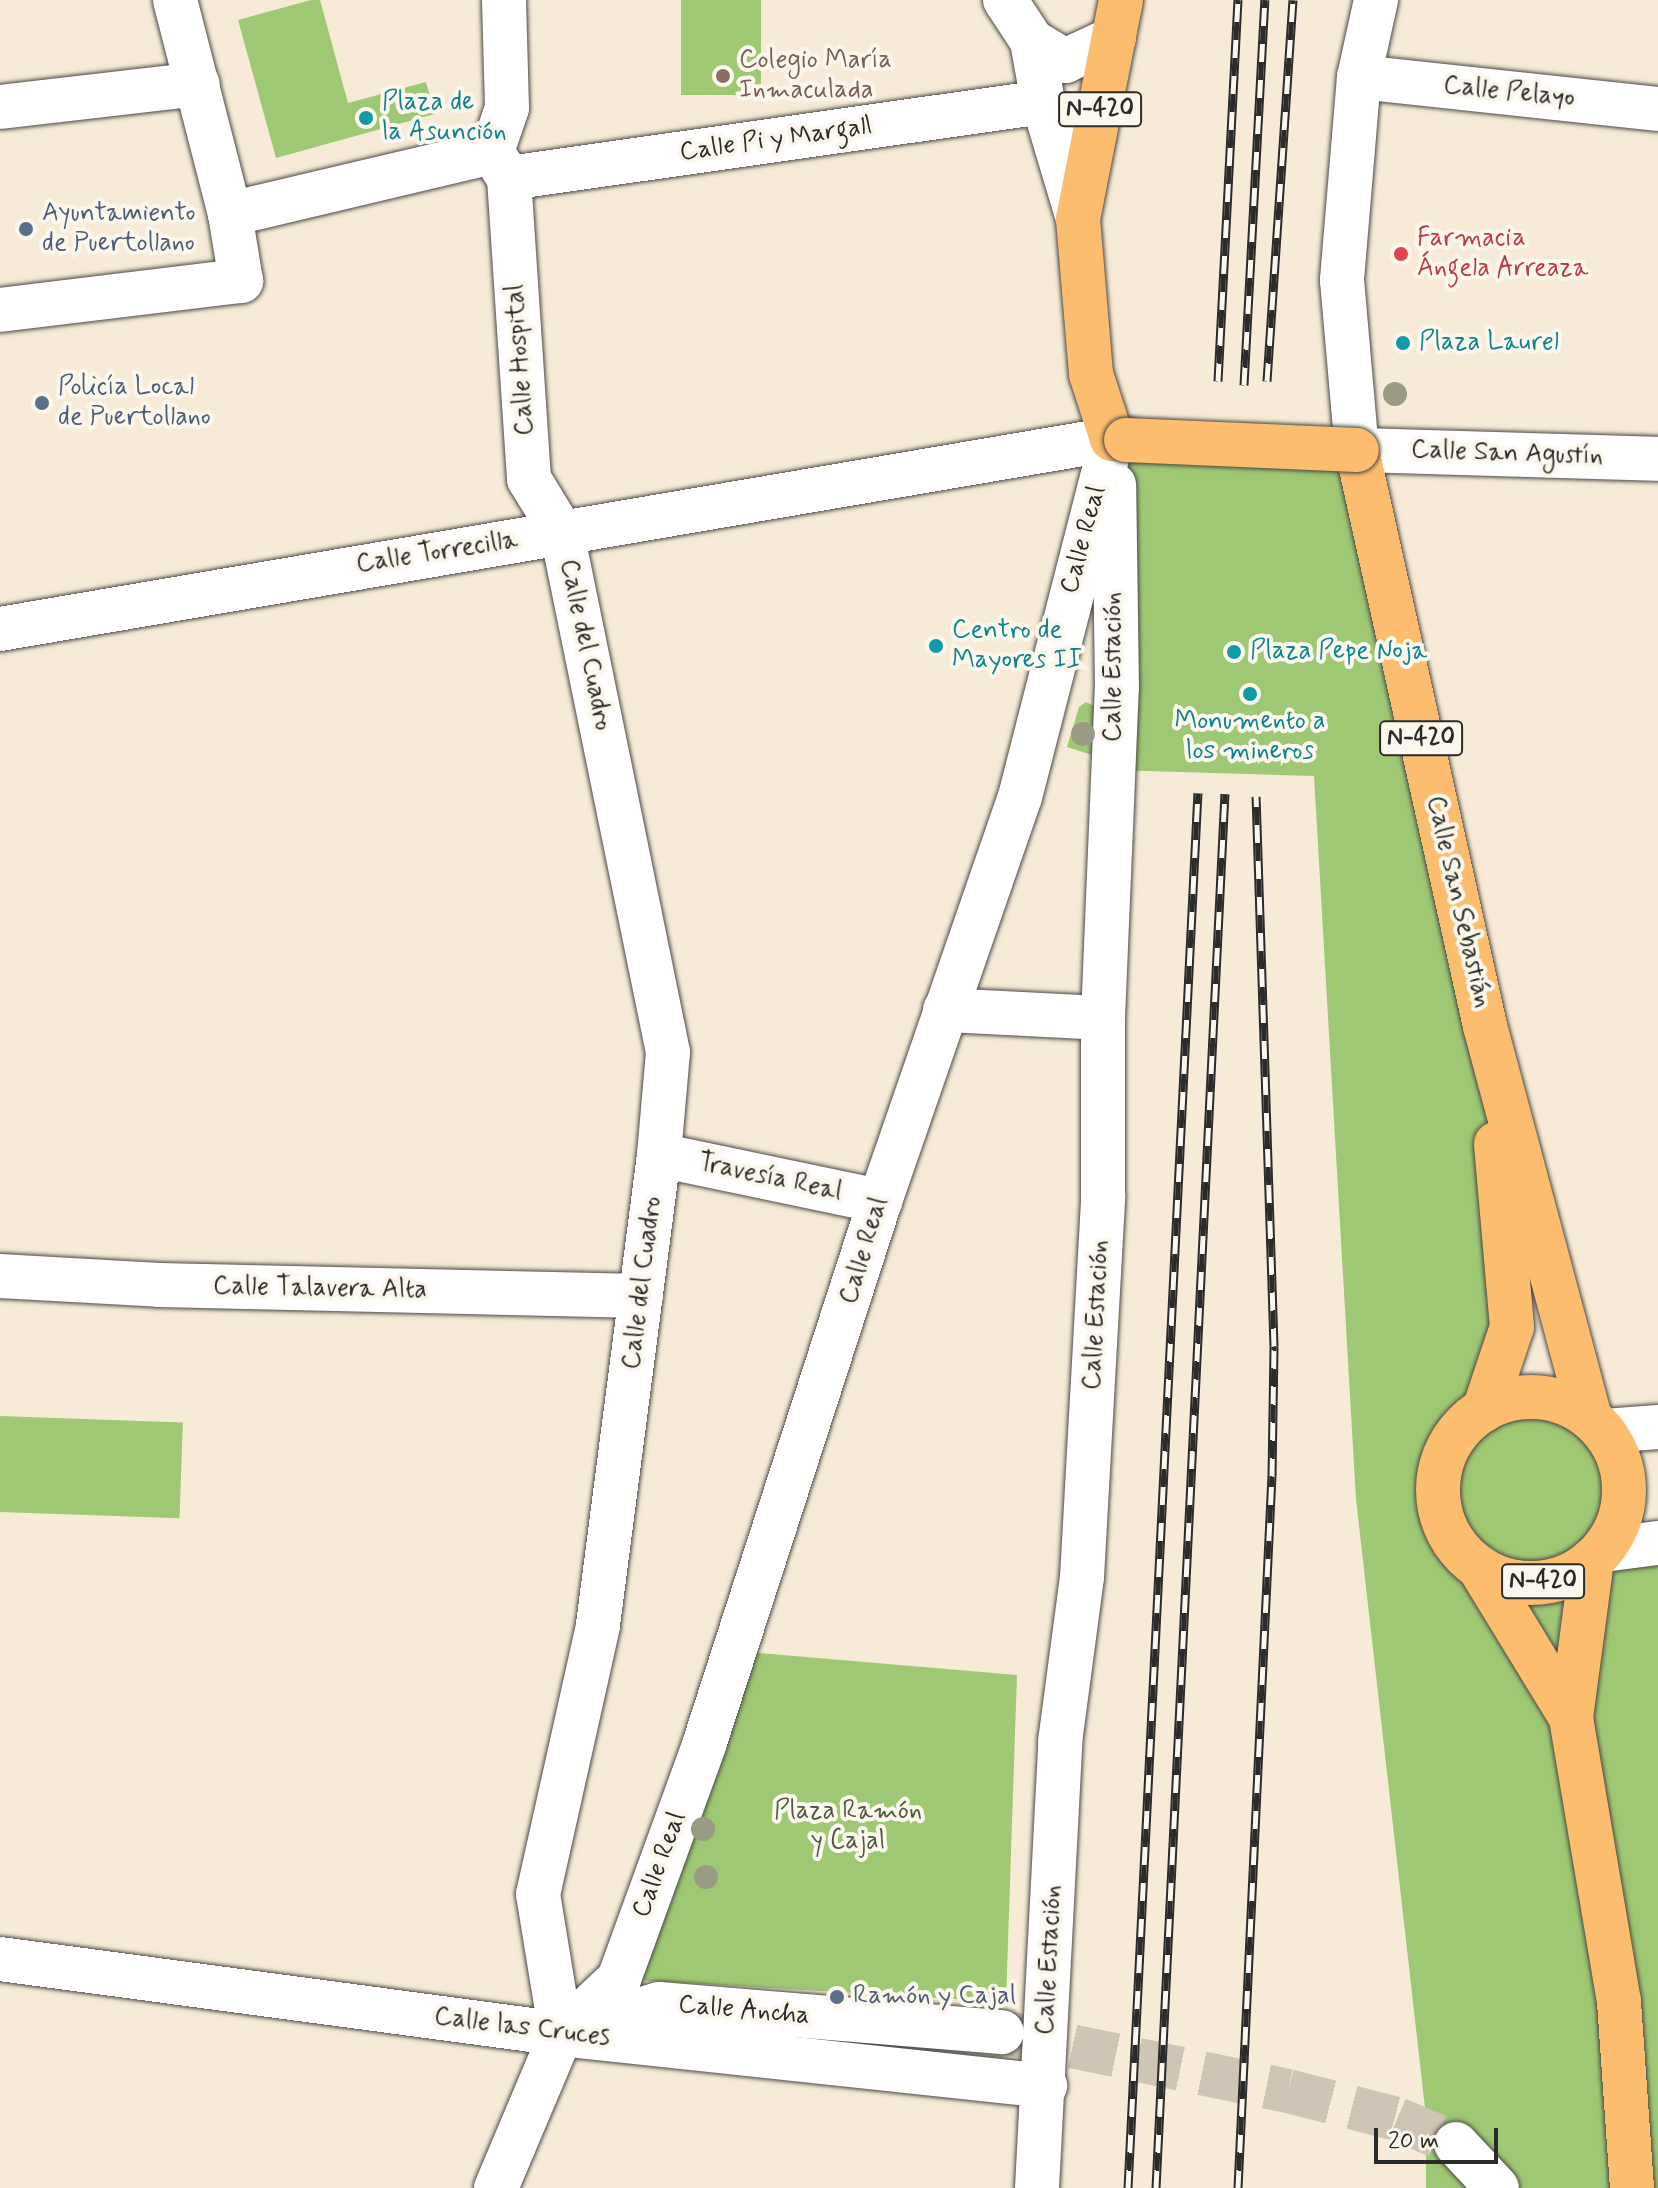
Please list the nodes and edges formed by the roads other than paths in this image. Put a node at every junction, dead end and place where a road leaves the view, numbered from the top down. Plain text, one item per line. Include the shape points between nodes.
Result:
1 (175, 0) edge
2 (504, 0) edge
3 (1005, 0) edge
4 (1376, 0) edge
5 (1118, 19) edge
6 (1032, 41) junction
7 (1359, 77) junction
8 (198, 84) junction
9 (1043, 102) junction
10 (0, 107) edge
11 (1658, 109) edge
12 (500, 165) junction
13 (230, 214) junction
14 (1078, 219) junction
15 (0, 310) edge
16 (1119, 440) junction
17 (1357, 450) junction
18 (1658, 459) edge
19 (562, 533) junction
20 (0, 629) edge
21 (1048, 680) junction
22 (1117, 688) junction
23 (945, 1010) junction
24 (1103, 1018) junction
25 (1485, 1026) junction
26 (659, 1155) junction
27 (880, 1201) junction
28 (0, 1276) edge
29 (641, 1296) junction
30 (1484, 1410) junction
31 (1597, 1424) junction
32 (1658, 1427) edge
33 (1658, 1543) edge
34 (1598, 1555) junction
35 (1479, 1567) junction
36 (1571, 1718) junction
37 (0, 1959) edge
38 (1002, 2032) tunnel mouth
39 (561, 2034) junction
40 (1045, 2086) junction
41 (1456, 2144) tunnel mouth
42 (496, 2188) edge
43 (1037, 2188) edge
44 (1497, 2188) edge
45 (1632, 2188) edge

1 - 8 street
2 - 12 street via 507,108
3 - 6 street
4 - 7 street
5 - 6 street via 1065,61
5 - 14 highway, N-420
6 - 9 street
7 - 11 street, Calle Pelayo
7 - 17 street via 1342,280
8 - 10 street
8 - 13 street
9 - 12 street, Calle Pi y Margall
9 - 14 street
12 - 13 street
12 - 19 street, Calle Hospital via 529,479
13 - 15 street via 241,281
14 - 16 highway, N-420 via 1091,374
16 - 17 highway, bridge
16 - 19 street, Calle Torrecilla
16 - 21 street, Calle Real
16 - 22 street, Calle Estación
17 - 18 street, Calle San Agustín
17 - 25 highway, Calle San Sebastián / N-420
19 - 20 street, Calle Torrecilla
19 - 26 street, Calle del Cuadro via 668,1052
21 - 22 street via 1085,675
21 - 23 street, Calle Real via 1020,797
22 - 24 street, Calle Estación
23 - 24 street
23 - 27 street, Calle Real
24 - 40 street, Calle Estación via 1103,1211 1082,1577 1060,1742
25 - 30 highway, Calle San Sebastián / N-420 via 1512,1327
25 - 31 highway, Calle San Sebastián / N-420
26 - 27 street, Travesía Real
26 - 29 street, Calle del Cuadro
27 - 39 street, Calle Real via 704,1745 619,1979
28 - 29 street, Calle Talavera Alta via 159,1285
29 - 39 street, Calle del Cuadro via 598,1626 538,1894
30 - 31 highway, N-420 via 1519,1397 1557,1400
30 - 35 highway, N-420 via 1463,1426 1439,1474 1445,1526
31 - 32 street
31 - 34 highway, N-420 via 1620,1460 1625,1491 1619,1522
33 - 34 street
34 - 35 highway, N-420 via 1567,1576 1537,1583 1506,1579
34 - 36 highway, N-420
35 - 36 highway, N-420
36 - 45 highway, N-420 via 1619,2002
37 - 39 street, Calle las Cruces
38 - 39 street, Calle Ancha via 659,2004
39 - 40 street, Calle las Cruces
39 - 42 street
40 - 43 street, Calle Estación
41 - 44 street

